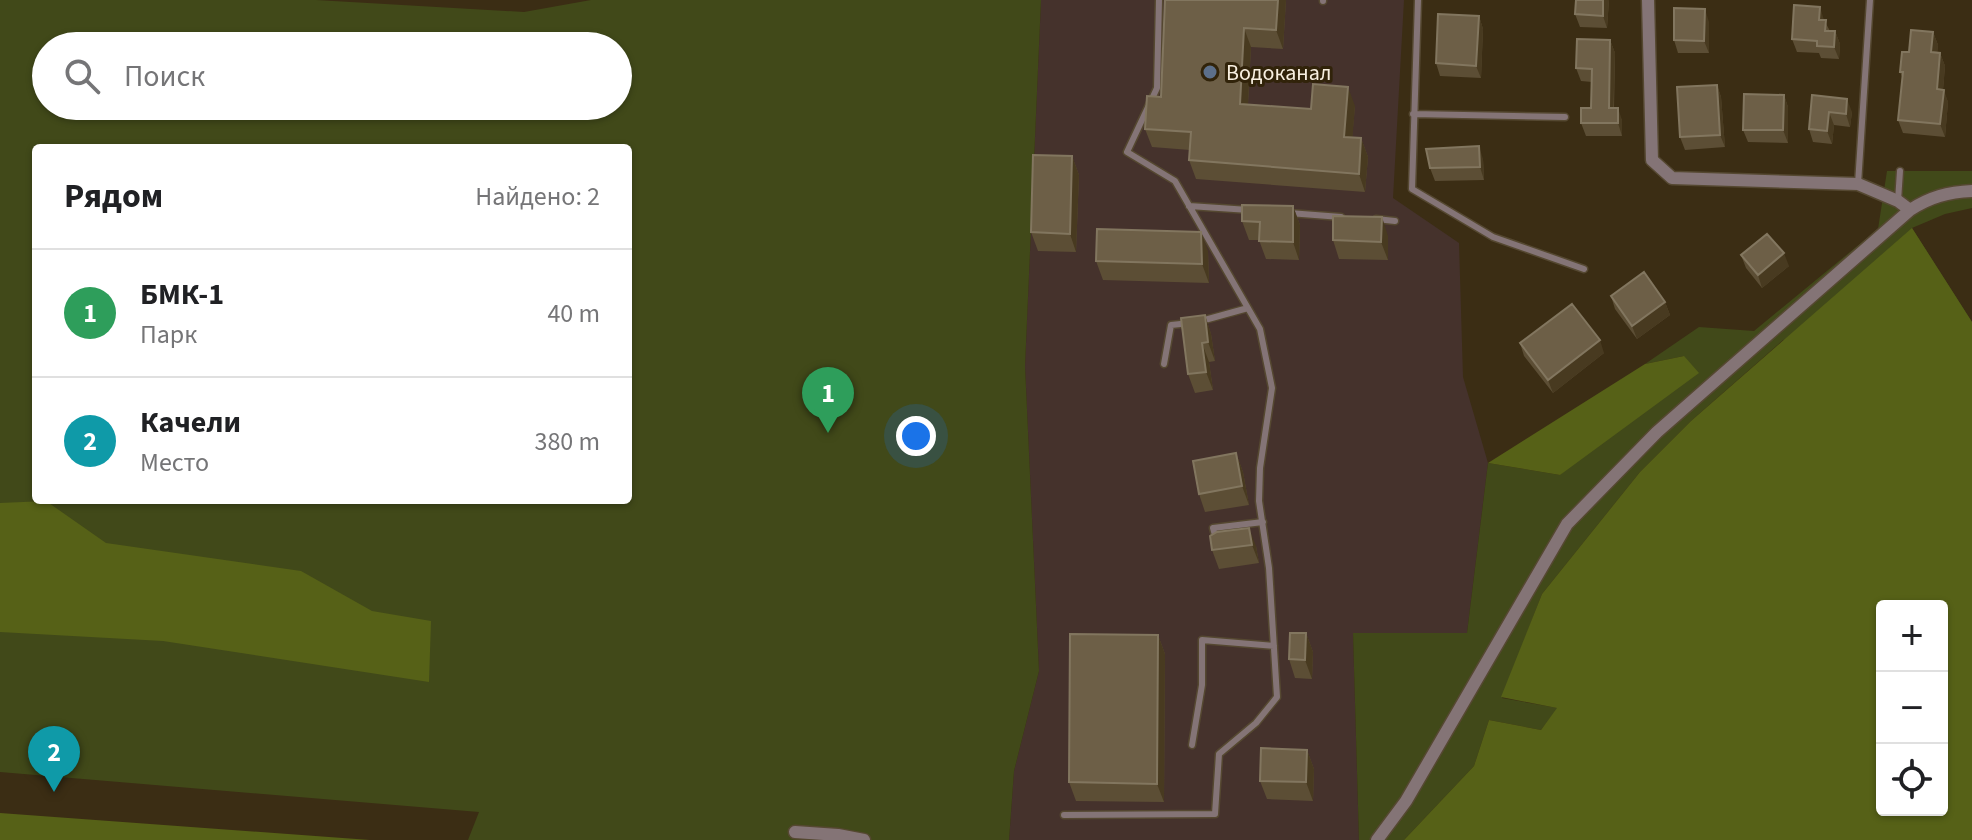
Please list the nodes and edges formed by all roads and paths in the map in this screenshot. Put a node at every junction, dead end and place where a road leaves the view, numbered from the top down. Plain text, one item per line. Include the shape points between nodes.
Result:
1 (1159, 0) edge
2 (1418, 0) edge
3 (1648, 0) edge
4 (1870, 0) edge
5 (1413, 114) junction
6 (1565, 117) dead end
7 (1900, 171) dead end
8 (1858, 184) junction
9 (1972, 191) edge
10 (1898, 201) junction
11 (1189, 206) junction
12 (1253, 210) edge
13 (1910, 210) junction
14 (1284, 212) edge
15 (1348, 217) edge
16 (1364, 218) edge
17 (1395, 221) dead end
18 (1584, 269) dead end
19 (1248, 308) junction
20 (1164, 364) dead end
21 (1263, 522) junction
22 (1218, 549) edge
23 (1274, 646) junction
24 (1192, 745) dead end
25 (1064, 815) dead end
26 (795, 832) dead end
27 (864, 840) edge
28 (1377, 840) edge

1 - 11 lane via 1157,88 1127,152 1175,181
2 - 5 lane
3 - 8 street via 1652,160 1672,178
4 - 8 lane
5 - 6 lane
5 - 18 lane via 1412,189 1493,237
7 - 10 lane
8 - 10 street
9 - 13 street via 1944,193
10 - 13 street
11 - 12 lane
11 - 19 lane
13 - 28 street via 1657,432 1567,524 1406,801
14 - 15 lane
16 - 17 lane
19 - 20 lane via 1171,325
19 - 21 lane via 1260,329 1272,388 1260,468
21 - 22 lane via 1213,528
21 - 23 lane
23 - 24 lane via 1202,640 1202,685
23 - 25 lane via 1277,697 1219,754 1215,814
26 - 27 street

